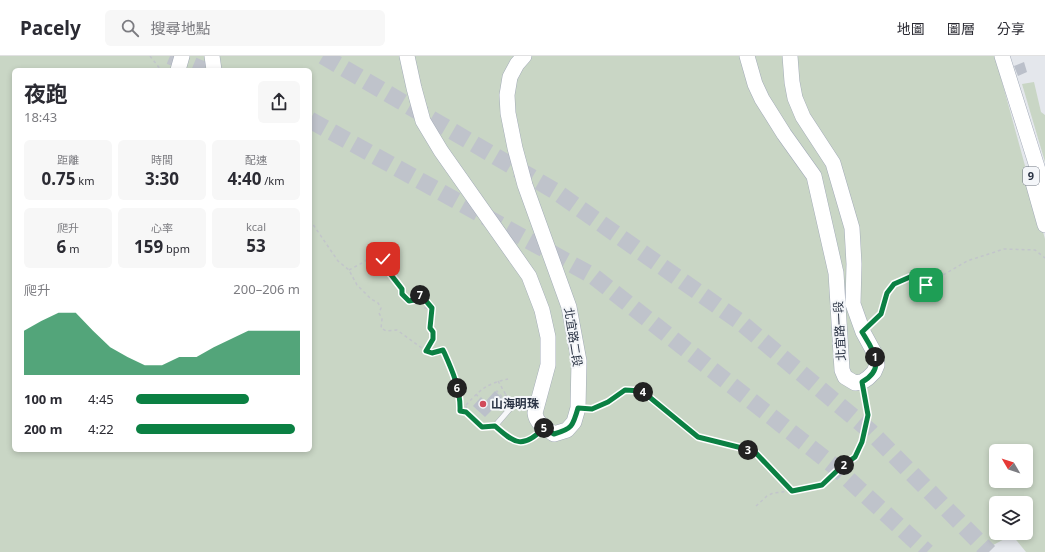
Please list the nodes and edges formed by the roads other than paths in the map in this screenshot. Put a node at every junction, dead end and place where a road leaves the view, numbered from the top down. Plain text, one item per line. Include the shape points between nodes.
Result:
1 (182, 56) edge
2 (212, 56) edge
3 (407, 56) edge
4 (524, 56) edge
5 (747, 56) edge
6 (790, 56) edge
7 (1002, 56) edge
8 (179, 68) edge
9 (214, 68) edge
10 (1024, 125) junction
11 (1045, 192) edge
12 (1045, 225) edge
13 (512, 398) road end
14 (544, 428) junction

1 - 8 main road
2 - 9 main road
3 - 14 main road, 北宜路二段 via 423,121 441,151 529,276 542,310 548,337 548,366 535,413 536,419
4 - 14 main road, 北宜路二段 via 510,77 508,113 525,185 569,307 579,361 578,408 574,422 567,430 554,434
5 - 6 main road, 北宜路一段 via 762,99 814,176 836,273 842,370 845,377 850,380 862,382 871,375 877,365 875,354 862,332 853,304 852,228 833,163 803,116 795,98
7 - 10 main road, 9
10 - 11 main road, 9
10 - 12 main road, 9 via 1034,189
13 - 14 lane via 514,404 495,426 511,440 522,441 533,438

